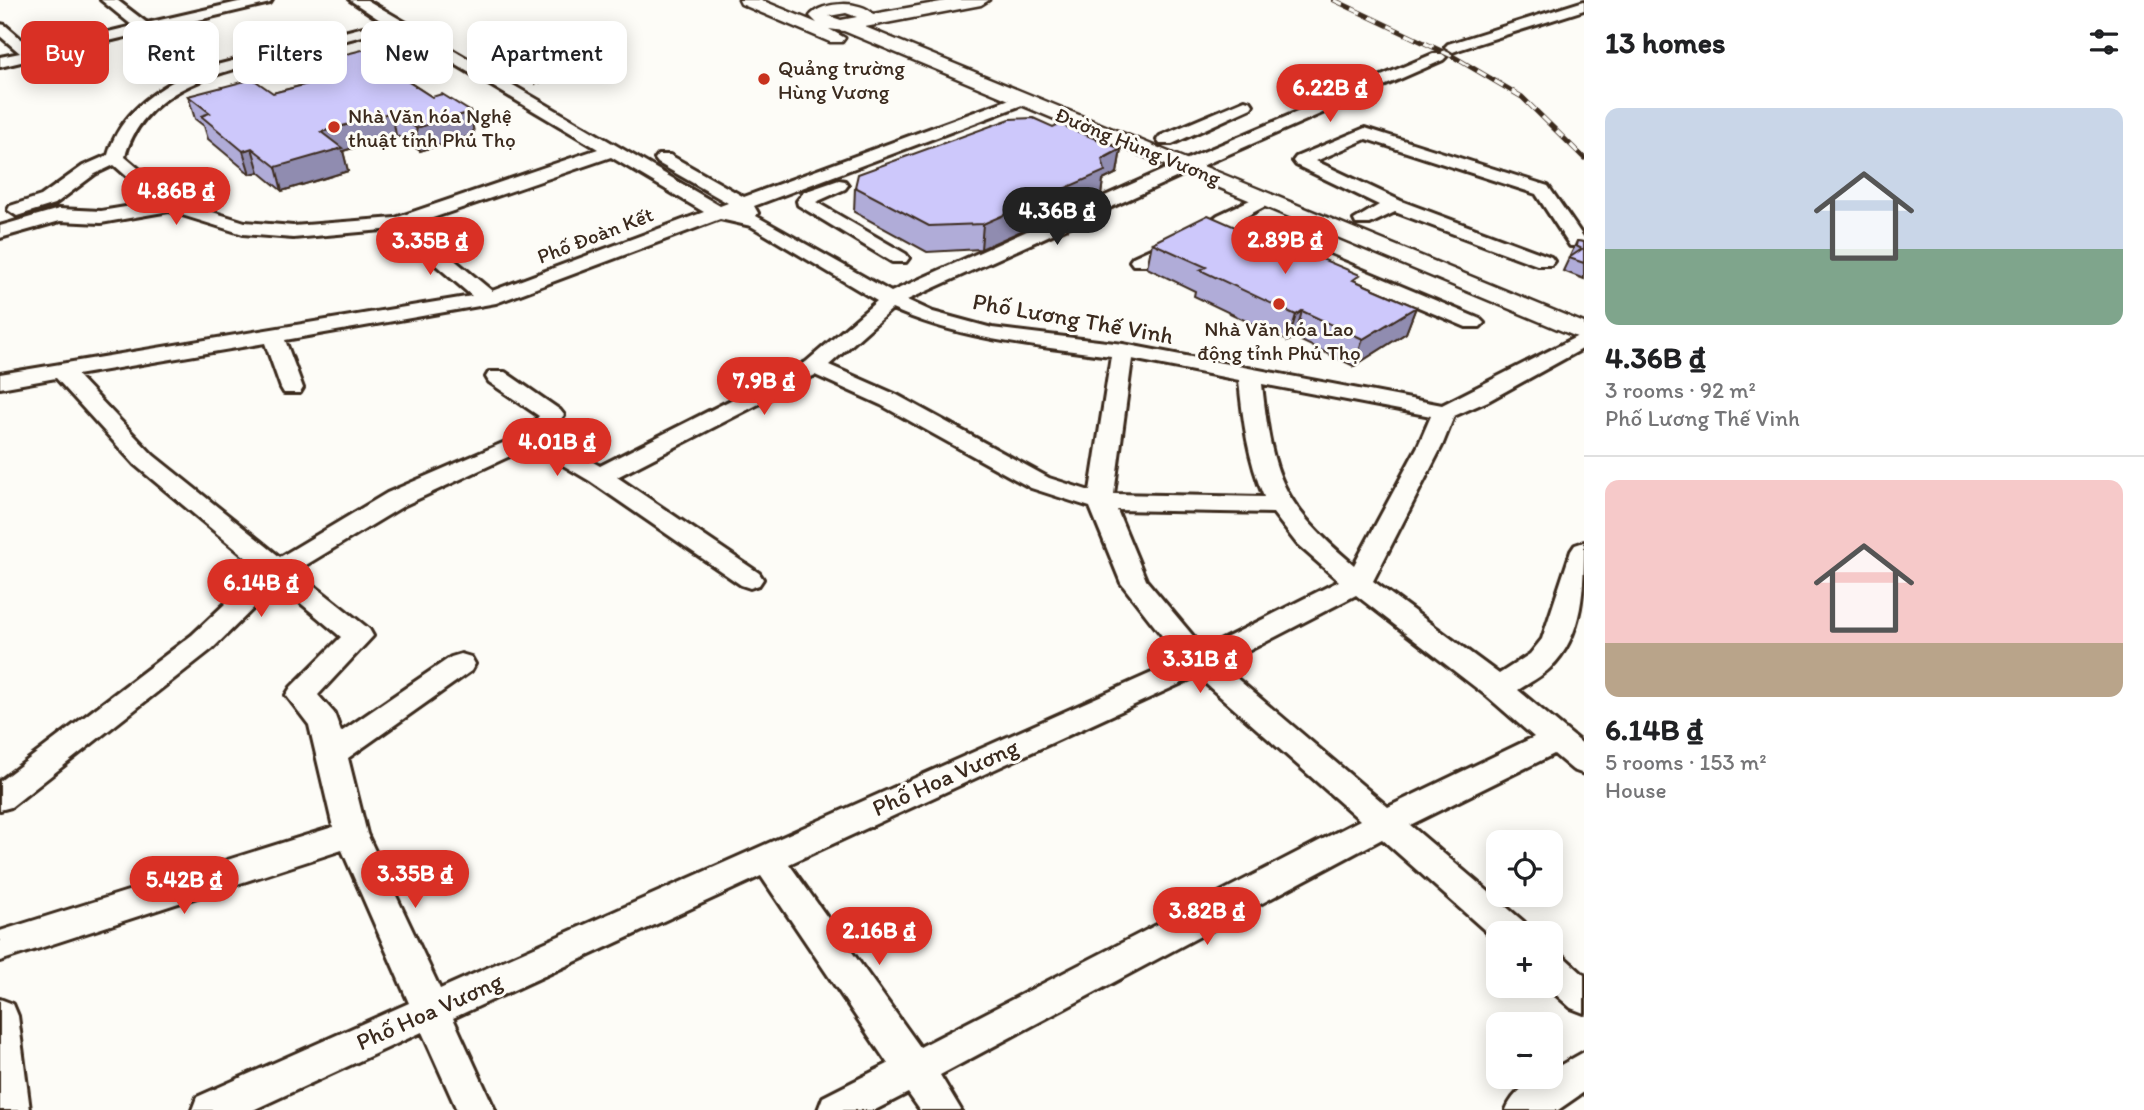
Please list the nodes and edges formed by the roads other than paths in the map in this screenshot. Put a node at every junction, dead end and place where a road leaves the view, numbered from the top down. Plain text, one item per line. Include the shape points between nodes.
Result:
1 (108, 0) edge
2 (265, 0) edge
3 (357, 0) edge
4 (387, 0) edge
5 (747, 0) edge
6 (783, 0) edge
7 (902, 0) edge
8 (981, 0) edge
9 (1579, 0) edge
10 (243, 2) edge
11 (1584, 3) edge
12 (819, 7) edge
13 (849, 15) junction
14 (136, 21) edge
15 (171, 21) edge
16 (392, 21) edge
17 (0, 28) edge
18 (361, 32) edge
19 (21, 46) edge
20 (1453, 47) dead end
21 (467, 50) edge
22 (917, 54) junction
23 (21, 57) edge
24 (1438, 57) dead end
25 (0, 62) edge
26 (219, 69) edge
27 (181, 84) edge
28 (520, 84) edge
29 (1024, 99) junction
30 (1245, 105) dead end
31 (1011, 124) edge
32 (1108, 134) junction
33 (1166, 140) junction
34 (1087, 142) edge
35 (613, 150) junction
36 (649, 151) dead end
37 (1207, 157) junction
38 (116, 158) junction
39 (1187, 166) junction
40 (1265, 199) junction
41 (742, 204) junction
42 (170, 205) junction
43 (1394, 205) junction
44 (53, 208) junction
45 (719, 213) junction
46 (0, 215) edge
47 (1224, 219) junction
48 (1363, 220) junction
49 (757, 222) junction
50 (398, 223) junction
51 (839, 225) junction
52 (0, 232) edge
53 (791, 242) junction
54 (1577, 242) edge
55 (899, 258) dead end
56 (1140, 261) dead end
57 (1544, 261) dead end
58 (489, 299) junction
59 (891, 300) junction
60 (1584, 311) edge
61 (1473, 323) dead end
62 (1584, 332) edge
63 (273, 335) junction
64 (1584, 339) edge
65 (1123, 351) junction
66 (814, 367) junction
67 (60, 370) junction
68 (1250, 376) junction
69 (497, 377) dead end
70 (0, 381) edge
71 (292, 388) dead end
72 (1444, 412) junction
73 (531, 440) junction
74 (599, 476) junction
75 (1101, 502) junction
76 (1280, 505) junction
77 (1584, 551) edge
78 (276, 571) junction
79 (750, 579) dead end
80 (1358, 583) junction
81 (1577, 603) edge
82 (1200, 663) junction
83 (461, 664) dead end
84 (1497, 689) junction
85 (1556, 740) junction
86 (331, 754) junction
87 (1584, 762) edge
88 (0, 798) edge
89 (1386, 822) junction
90 (351, 834) junction
91 (767, 858) junction
92 (1498, 921) edge
93 (0, 946) edge
94 (1563, 978) edge
95 (1584, 997) edge
96 (429, 1011) junction
97 (0, 1016) edge
98 (915, 1068) junction
99 (1584, 1070) edge
100 (11, 1110) edge
101 (211, 1110) edge
102 (476, 1110) edge
103 (837, 1110) edge
104 (942, 1110) edge
105 (1525, 1110) edge

1 - 14 street
2 - 10 street
3 - 16 street, Phố Lương Thế Vinh
4 - 21 street, Phố Lương Thế Vinh
5 - 22 main road via 865,50
6 - 12 main road
7 - 13 main road
8 - 13 main road
9 - 11 street
10 - 15 street
11 - 20 street
12 - 13 main road
13 - 22 main road, Đường Hùng Vương
13 - 33 main road, Đường Hùng Vương
17 - 19 street
18 - 26 street
22 - 29 main road, Đường Hùng Vương
23 - 25 street
24 - 37 street
27 - 38 street via 129,124
28 - 35 street, Phố Lương Thế Vinh
29 - 32 main road, Đường Hùng Vương
29 - 41 street, Phố Đoàn Kết
30 - 33 street
31 - 51 street via 810,196 807,205
32 - 34 street
32 - 39 main road, Đường Hùng Vương
33 - 37 main road, Đường Hùng Vương
35 - 45 street, Phố Lương Thế Vinh
35 - 50 street
36 - 41 street, Phố Lương Thế Vinh
37 - 39 street
37 - 48 main road, Đường Hùng Vương
38 - 42 street
38 - 44 street via 89,170
39 - 40 main road, Đường Hùng Vương
39 - 59 street
40 - 47 street
40 - 62 main road, Đường Hùng Vương
41 - 45 street, Phố Đoàn Kết
41 - 49 street, Phố Lương Thế Vinh
42 - 44 street via 101,217
42 - 50 street via 243,228 293,232
43 - 48 street
43 - 54 street via 1304,163 1303,158 1361,133 1370,134 1542,190
43 - 57 street
44 - 46 street
44 - 52 street
45 - 49 street, Phố Lương Thế Vinh
45 - 58 street, Phố Đoàn Kết
47 - 56 street
47 - 61 street
48 - 60 main road, Đường Hùng Vương
49 - 53 street, Phố Lương Thế Vinh
50 - 58 street
51 - 53 street
51 - 55 street
53 - 59 street, Phố Lương Thế Vinh
58 - 63 street, Phố Đoàn Kết
59 - 65 street, Phố Lương Thế Vinh via 926,316 991,334
59 - 66 street
63 - 67 street, Phố Đoàn Kết
63 - 71 street
64 - 72 street
65 - 68 street, Phố Lương Thế Vinh
65 - 75 street
66 - 74 street
66 - 75 street via 889,400 1040,483
67 - 70 street, Phố Đoàn Kết
67 - 78 street via 144,460
68 - 72 street, Phố Lương Thế Vinh
68 - 76 street via 1265,471
69 - 73 street via 552,415
72 - 80 street
73 - 74 street
73 - 78 street via 396,499
74 - 79 street
75 - 76 street
75 - 82 street via 1134,583
76 - 80 street via 1306,538
77 - 81 street
78 - 86 street via 359,636 301,695 323,721
78 - 88 street via 202,642
80 - 82 street, Phố Hoa Vương
80 - 84 street
81 - 84 street via 1540,661
82 - 89 street
82 - 91 street, Phố Hoa Vương
83 - 86 street
84 - 85 street
85 - 87 street
85 - 89 street
86 - 90 street
89 - 92 street
89 - 98 street
90 - 93 street
90 - 96 street
91 - 96 street, Phố Hoa Vương
91 - 98 street
94 - 95 street
96 - 101 street, Phố Hoa Vương
96 - 102 street
97 - 100 street
98 - 103 street
98 - 104 street
99 - 105 street

